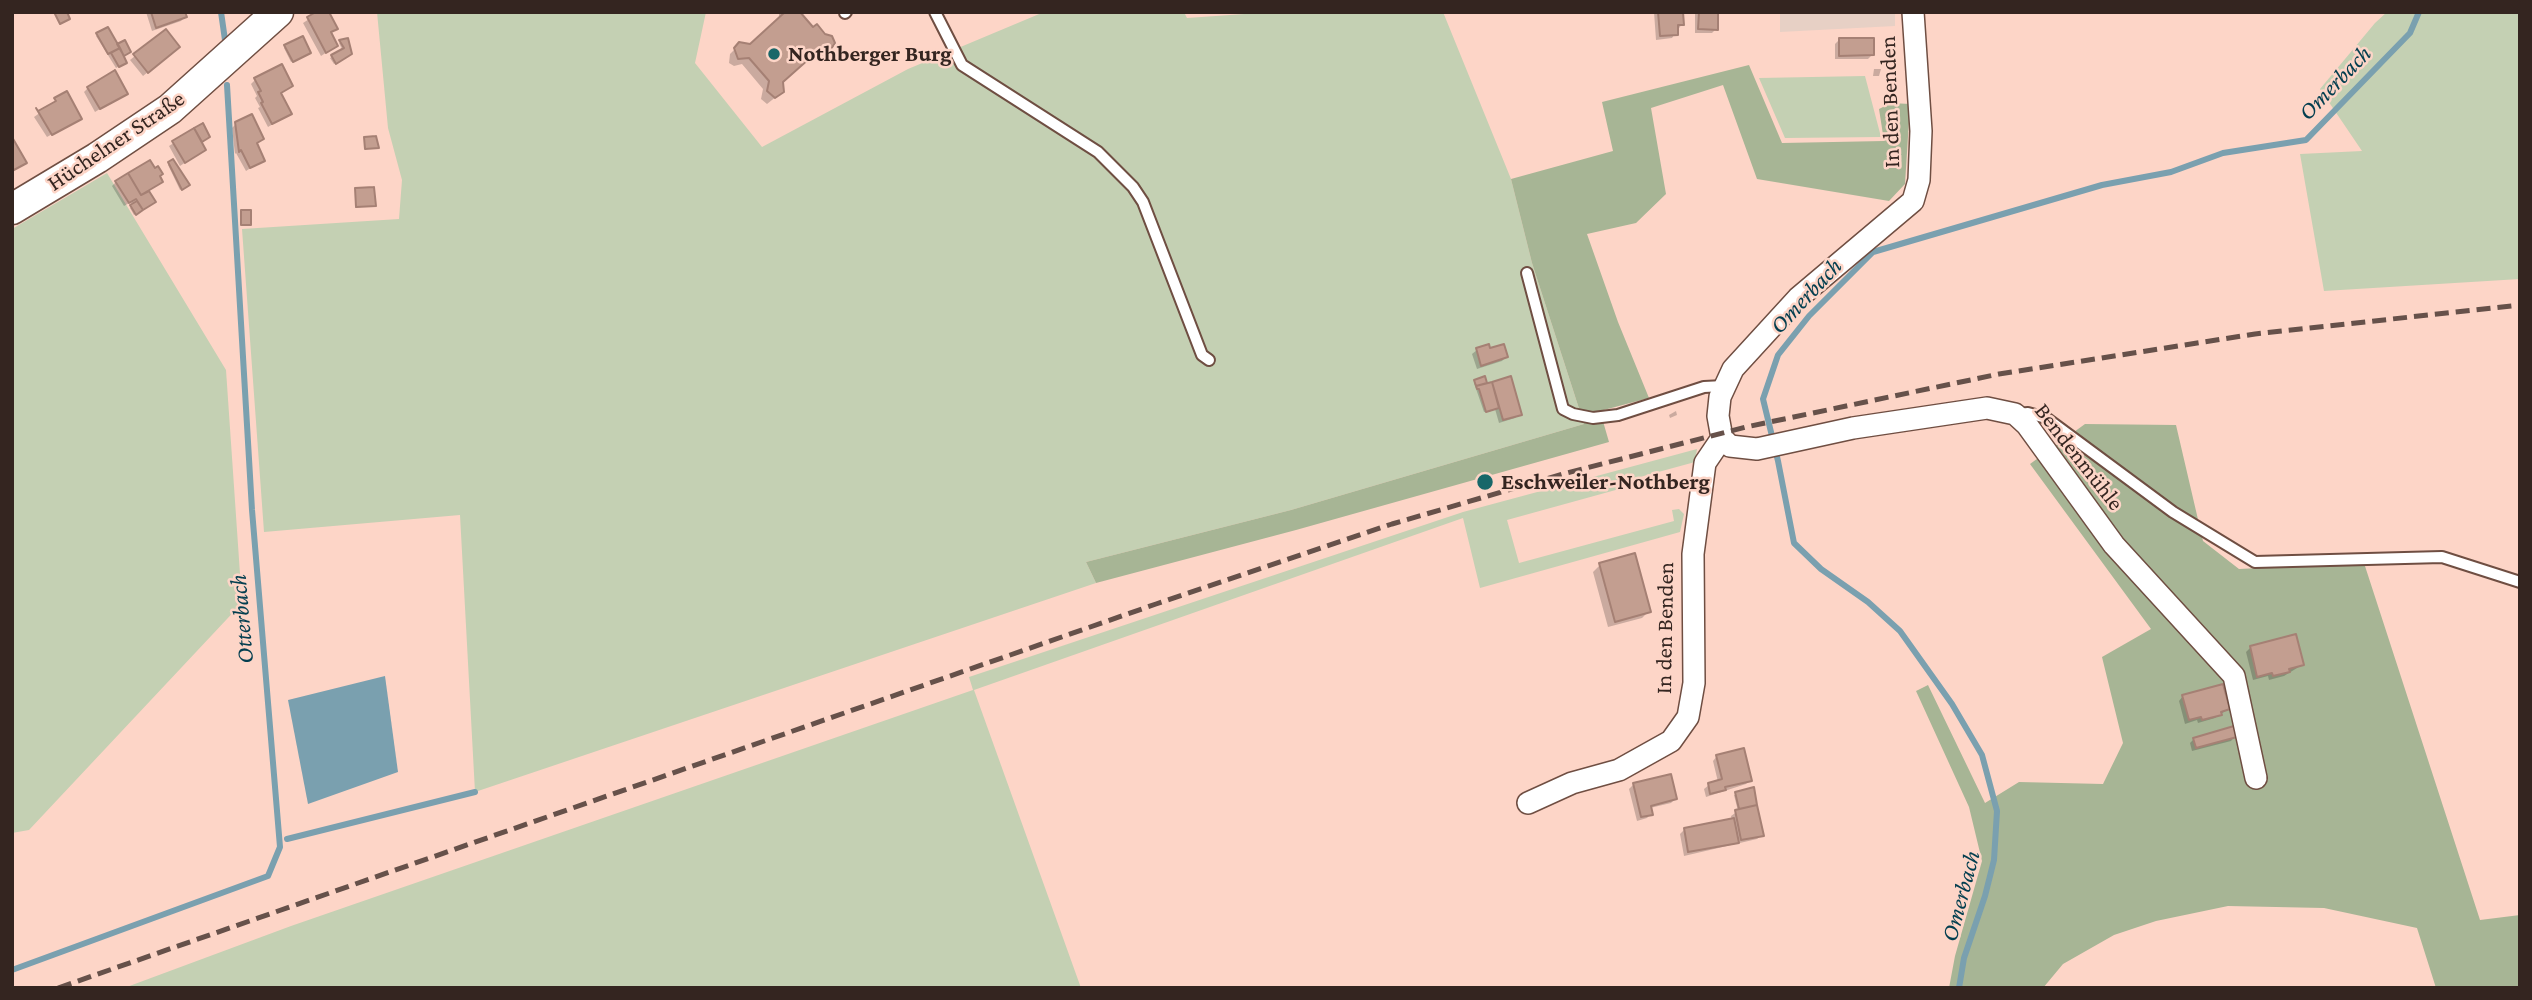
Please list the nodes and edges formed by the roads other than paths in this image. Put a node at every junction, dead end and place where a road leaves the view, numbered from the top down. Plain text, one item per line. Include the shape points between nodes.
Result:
1 (278, 12) edge
2 (935, 12) edge
3 (1913, 12) edge
4 (12, 209) edge
5 (1527, 273) dead end
6 (1209, 360) dead end
7 (1724, 386) junction
8 (2015, 414) junction
9 (1739, 445) junction
10 (2520, 582) edge
11 (2256, 778) dead end
12 (1528, 803) dead end

1 - 4 street, Hüchelner Straße via 170,109
2 - 6 lane via 962,65 1098,152 1133,187 1143,202 1202,355
3 - 7 street, In den Benden via 1921,131 1919,180 1913,201 1798,298 1733,369
5 - 7 lane via 1563,409 1593,418 1618,415 1704,387
7 - 9 street, In den Benden via 1718,415
8 - 9 street, Bendenmühle via 1987,408
8 - 10 lane via 2046,418 2173,512 2255,562 2442,556
8 - 11 street, Bendenmühle via 2114,545 2234,676
9 - 12 street, In den Benden via 1705,463 1693,554 1694,683 1688,716 1671,741 1640,758

